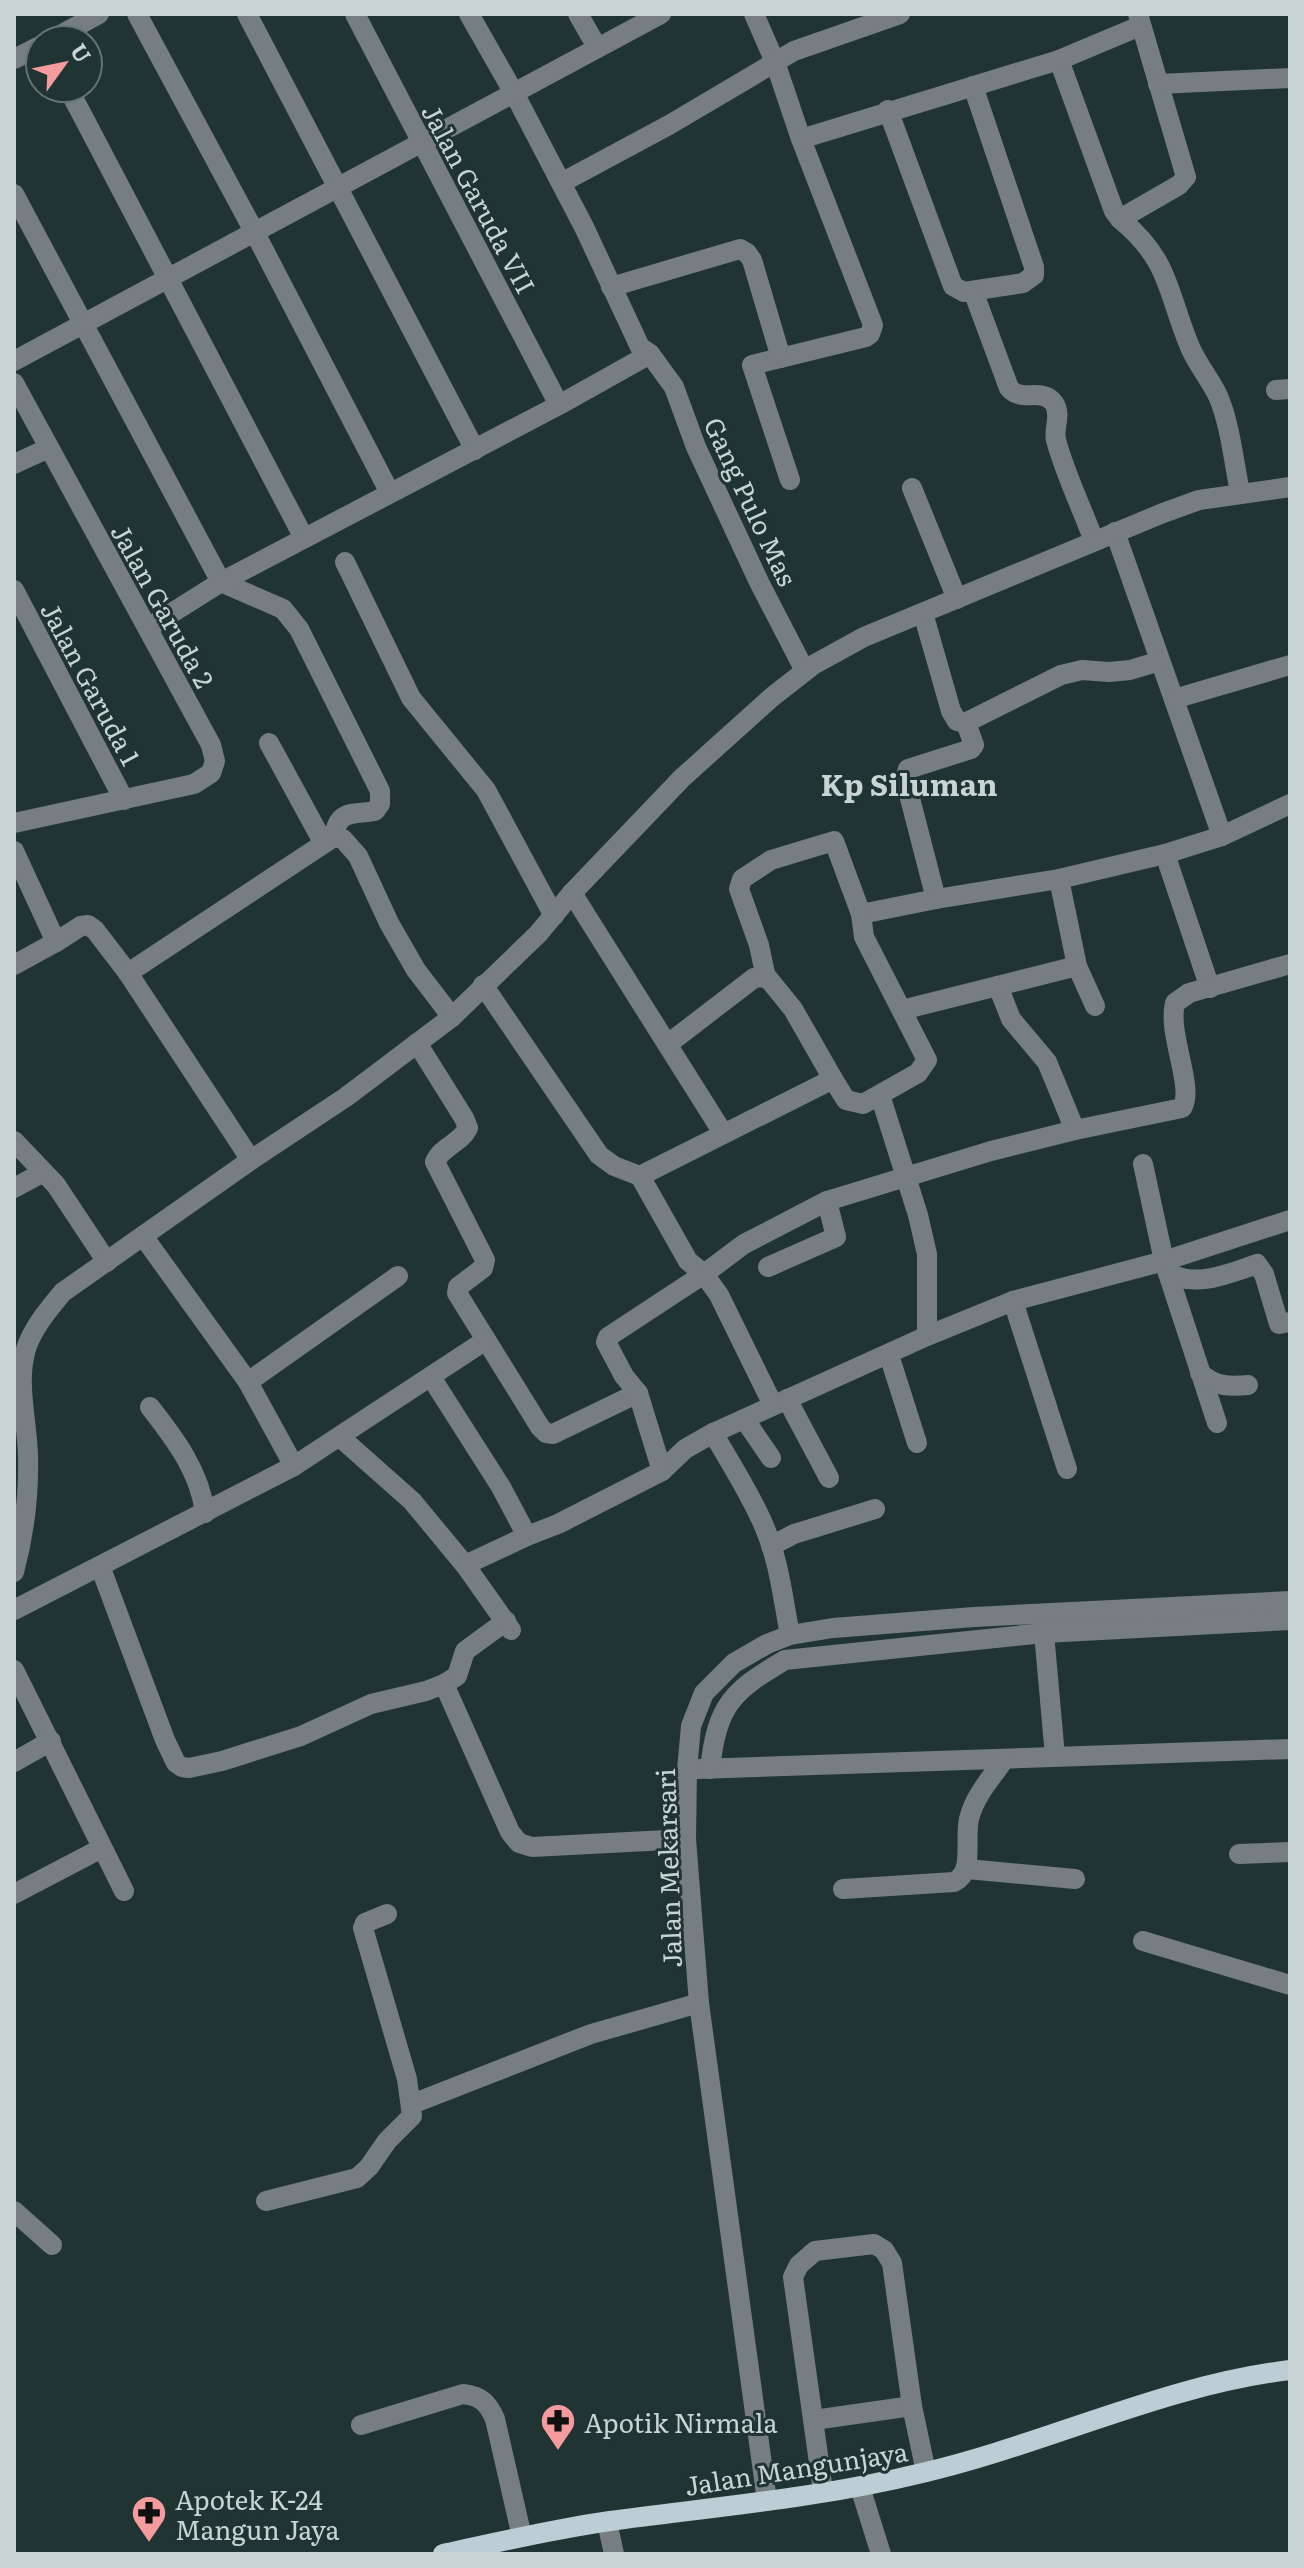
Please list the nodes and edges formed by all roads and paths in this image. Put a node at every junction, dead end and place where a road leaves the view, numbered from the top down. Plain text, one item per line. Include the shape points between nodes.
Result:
1 (99, 14) edge
2 (137, 14) edge
3 (247, 14) edge
4 (355, 14) edge
5 (469, 14) edge
6 (578, 14) edge
7 (661, 14) edge
8 (754, 14) edge
9 (900, 14) edge
10 (1139, 20) edge
11 (81, 24) edge
12 (597, 47) junction
13 (1059, 60) junction
14 (775, 62) junction
15 (1290, 78) edge
16 (1158, 84) junction
17 (973, 86) junction
18 (514, 93) junction
19 (76, 104) edge
20 (888, 110) junction
21 (801, 139) junction
22 (422, 142) junction
23 (561, 183) junction
24 (337, 187) junction
25 (14, 194) edge
26 (1120, 219) junction
27 (255, 233) junction
28 (167, 277) junction
29 (611, 287) junction
30 (973, 291) junction
31 (85, 323) junction
32 (650, 354) junction
33 (781, 358) junction
34 (14, 361) edge
35 (14, 383) edge
36 (559, 405) junction
37 (49, 448) junction
38 (475, 450) junction
39 (14, 464) edge
40 (790, 480) dead end
41 (1290, 487) edge
42 (912, 488) dead end
43 (1240, 492) junction
44 (390, 493) junction
45 (1115, 532) junction
46 (304, 538) junction
47 (1094, 541) junction
48 (345, 562) dead end
49 (221, 582) junction
50 (14, 590) edge
51 (957, 599) junction
52 (923, 613) junction
53 (148, 628) junction
54 (1160, 661) junction
55 (1290, 665) edge
56 (805, 671) junction
57 (1174, 699) junction
58 (966, 723) junction
59 (269, 743) dead end
60 (124, 800) junction
61 (1290, 804) edge
62 (14, 823) edge
63 (1222, 836) junction
64 (328, 840) junction
65 (14, 851) edge
66 (1165, 854) junction
67 (1059, 879) junction
68 (572, 893) junction
69 (936, 899) junction
70 (861, 914) junction
71 (554, 916) junction
72 (56, 942) junction
73 (1290, 964) edge
74 (14, 965) edge
75 (1077, 966) junction
76 (128, 973) junction
77 (766, 978) junction
78 (483, 985) junction
79 (998, 986) junction
80 (1210, 988) junction
81 (1095, 1006) dead end
82 (902, 1010) junction
83 (452, 1017) junction
84 (417, 1043) junction
85 (668, 1044) junction
86 (833, 1079) junction
87 (880, 1095) junction
88 (1075, 1130) junction
89 (723, 1133) junction
90 (14, 1141) edge
91 (251, 1160) junction
92 (1143, 1164) dead end
93 (42, 1173) junction
94 (640, 1176) junction
95 (906, 1177) junction
96 (14, 1188) edge
97 (827, 1201) junction
98 (1290, 1220) edge
99 (143, 1236) junction
100 (107, 1262) junction
101 (1165, 1266) junction
102 (768, 1267) dead end
103 (704, 1274) junction
104 (398, 1276) dead end
105 (1013, 1301) junction
106 (1290, 1322) edge
107 (927, 1336) junction
108 (486, 1340) junction
109 (889, 1355) junction
110 (1200, 1373) junction
111 (431, 1377) junction
112 (18, 1378) edge
113 (248, 1382) junction
114 (1248, 1385) dead end
115 (638, 1393) junction
116 (780, 1402) junction
117 (150, 1407) dead end
118 (745, 1420) junction
119 (1217, 1423) dead end
120 (713, 1433) junction
121 (341, 1438) junction
122 (917, 1443) dead end
123 (771, 1458) dead end
124 (294, 1466) junction
125 (1067, 1469) dead end
126 (662, 1471) junction
127 (829, 1478) dead end
128 (875, 1509) dead end
129 (205, 1513) junction
130 (527, 1536) junction
131 (771, 1546) junction
132 (465, 1565) junction
133 (100, 1566) junction
134 (14, 1572) edge
135 (1290, 1601) edge
136 (14, 1610) edge
137 (1290, 1620) edge
138 (1044, 1633) junction
139 (790, 1635) junction
140 (14, 1670) edge
141 (444, 1684) junction
142 (51, 1741) junction
143 (1290, 1749) edge
144 (1055, 1756) junction
145 (1004, 1760) junction
146 (14, 1762) edge
147 (710, 1769) junction
148 (687, 1770) junction
149 (686, 1839) junction
150 (102, 1848) junction
151 (1290, 1852) edge
152 (1239, 1854) dead end
153 (967, 1869) junction
154 (1075, 1879) dead end
155 (17, 1886) edge
156 (843, 1889) dead end
157 (124, 1891) dead end
158 (387, 1914) dead end
159 (1143, 1941) dead end
160 (1290, 1985) edge
161 (699, 2003) junction
162 (412, 2104) junction
163 (266, 2201) dead end
164 (14, 2211) edge
165 (52, 2245) dead end
166 (1290, 2370) edge
167 (912, 2406) junction
168 (814, 2420) junction
169 (361, 2425) dead end
170 (926, 2472) junction
171 (860, 2487) junction
172 (823, 2491) junction
173 (767, 2501) junction
174 (607, 2522) junction
175 (522, 2537) junction
176 (443, 2554) edge
177 (614, 2554) edge
178 (881, 2554) edge

1 - 11 street
2 - 27 street
3 - 24 street
4 - 22 street, Jalan Garuda VII
5 - 18 street, Gang Pulo Mas
6 - 12 street
7 - 12 street
8 - 14 street
9 - 14 street
10 - 13 street
10 - 16 street
12 - 18 street
13 - 17 street
13 - 26 street
14 - 21 street
14 - 23 street
15 - 16 street
16 - 26 street via 1186,177
17 - 20 street
17 - 30 street via 1034,267 1034,275 1023,283
18 - 22 street
18 - 23 street, Gang Pulo Mas
19 - 28 street
20 - 21 street
20 - 30 street via 949,280 958,291
21 - 33 street via 873,325 866,337
22 - 24 street
22 - 36 street, Jalan Garuda VII
23 - 29 street, Gang Pulo Mas
24 - 27 street
24 - 38 street
25 - 31 street
26 - 43 street via 1159,262 1191,348 1217,394
27 - 28 street
27 - 44 street
28 - 31 street
28 - 46 street
29 - 32 street, Gang Pulo Mas via 640,347
29 - 33 street via 740,249 752,260
30 - 47 street via 1009,388 1020,396 1051,399 1056,407 1055,435
31 - 34 street
31 - 49 street
32 - 36 street
32 - 56 street, Gang Pulo Mas via 674,387 703,461
33 - 40 street via 752,365
35 - 37 street, Jalan Garuda 2
36 - 38 street
37 - 39 street
37 - 53 street, Jalan Garuda 2
38 - 44 street
41 - 43 street
42 - 51 street
43 - 45 street via 1199,500
44 - 46 street
45 - 47 street
45 - 54 street
46 - 49 street
47 - 51 street
48 - 71 street via 411,698 486,790
49 - 53 street
49 - 64 street via 283,609 299,629 380,791 375,811 343,816
50 - 60 street, Jalan Garuda 1
51 - 52 street
52 - 56 street via 864,637
52 - 58 street via 951,711 957,721
53 - 60 street, Jalan Garuda 2 via 215,761 211,773 194,784
54 - 57 street
54 - 58 street via 1130,670 1061,675
55 - 57 street
56 - 68 street via 692,768
57 - 63 street
58 - 69 street via 974,741 971,749 911,767 905,776
59 - 64 street
60 - 62 street
61 - 63 street
63 - 66 street
64 - 76 street
64 - 83 street via 343,839 358,856 416,970
65 - 72 street
66 - 67 street
66 - 80 street
67 - 69 street
67 - 75 street
68 - 71 street
68 - 85 street
69 - 70 street
70 - 77 street via 834,841 788,853 746,874 739,889
70 - 82 street via 864,937
71 - 78 street
72 - 74 street
72 - 76 street via 88,925
73 - 80 street
75 - 79 street
75 - 81 street
76 - 91 street
77 - 85 street via 754,978
77 - 86 street via 793,1009
78 - 83 street
78 - 94 street via 599,1155
79 - 82 street
79 - 88 street via 1011,1019 1047,1062
80 - 88 street via 1180,998 1172,1014 1187,1095 1182,1108
82 - 87 street via 927,1060 918,1073
83 - 84 street
84 - 91 street
84 - 108 street via 467,1123 467,1132 435,1162 485,1260 483,1268 456,1291
85 - 89 street
86 - 87 street via 846,1100 854,1103
86 - 89 street
87 - 95 street
88 - 95 street
89 - 94 street
90 - 93 street
91 - 99 street
92 - 101 street
93 - 96 street
93 - 100 street via 56,1185
94 - 103 street via 688,1261
95 - 97 street
95 - 107 street via 927,1254
97 - 102 street via 836,1237
97 - 103 street via 744,1244
98 - 101 street
99 - 100 street
99 - 113 street
100 - 112 street via 63,1292 42,1317
101 - 105 street
101 - 106 street via 1175,1277 1200,1279 1257,1264 1279,1324
101 - 110 street
103 - 115 street via 608,1337 616,1362
103 - 116 street
104 - 113 street
105 - 107 street
105 - 125 street
107 - 109 street
108 - 111 street
108 - 115 street via 546,1433
109 - 116 street
109 - 122 street
110 - 114 street via 1224,1386
110 - 119 street
111 - 121 street
111 - 130 street
112 - 134 street via 28,1456
113 - 124 street
115 - 126 street
116 - 118 street
116 - 127 street
117 - 129 street via 194,1473
118 - 120 street
118 - 123 street
120 - 126 street
120 - 131 street via 752,1500
121 - 124 street
121 - 132 street via 412,1501
124 - 129 street
126 - 130 street
128 - 131 street
129 - 133 street
130 - 132 street
131 - 139 street
132 - 141 street via 509,1627 465,1651 457,1676
133 - 136 street
133 - 141 street via 165,1740 182,1767 222,1761 301,1736 371,1704
135 - 139 street, Jalan Mekarsari via 974,1617
137 - 138 street
138 - 144 street
138 - 147 street via 785,1660 749,1681 724,1708
139 - 148 street, Jalan Mekarsari via 734,1663 704,1693 691,1726
140 - 142 street
141 - 149 street via 519,1843 532,1847
142 - 146 street
142 - 150 street
143 - 144 street
144 - 145 street
145 - 147 street
145 - 153 street via 969,1816
147 - 148 street
148 - 149 street, Jalan Mekarsari
149 - 161 street, Jalan Mekarsari
150 - 155 street
150 - 157 street
151 - 152 street
153 - 154 street
153 - 156 street via 954,1882
158 - 162 street via 363,1928
159 - 160 street
161 - 162 street via 591,2034
161 - 173 street, Jalan Mekarsari
162 - 163 street via 407,2123 357,2178
164 - 165 street
166 - 170 main road, Jalan Mangunjaya via 1196,2389
167 - 168 street
167 - 168 street via 892,2263 884,2250 874,2244 815,2251 793,2277
167 - 170 street
168 - 172 street
169 - 175 street via 463,2394 478,2395 495,2419
170 - 171 main road, Jalan Mangunjaya
171 - 172 main road, Jalan Mangunjaya
171 - 178 street
172 - 173 main road, Jalan Mangunjaya
173 - 174 main road, Jalan Mangunjaya
174 - 175 main road, Jalan Mangunjaya
174 - 177 street
175 - 176 main road, Jalan Mangunjaya

